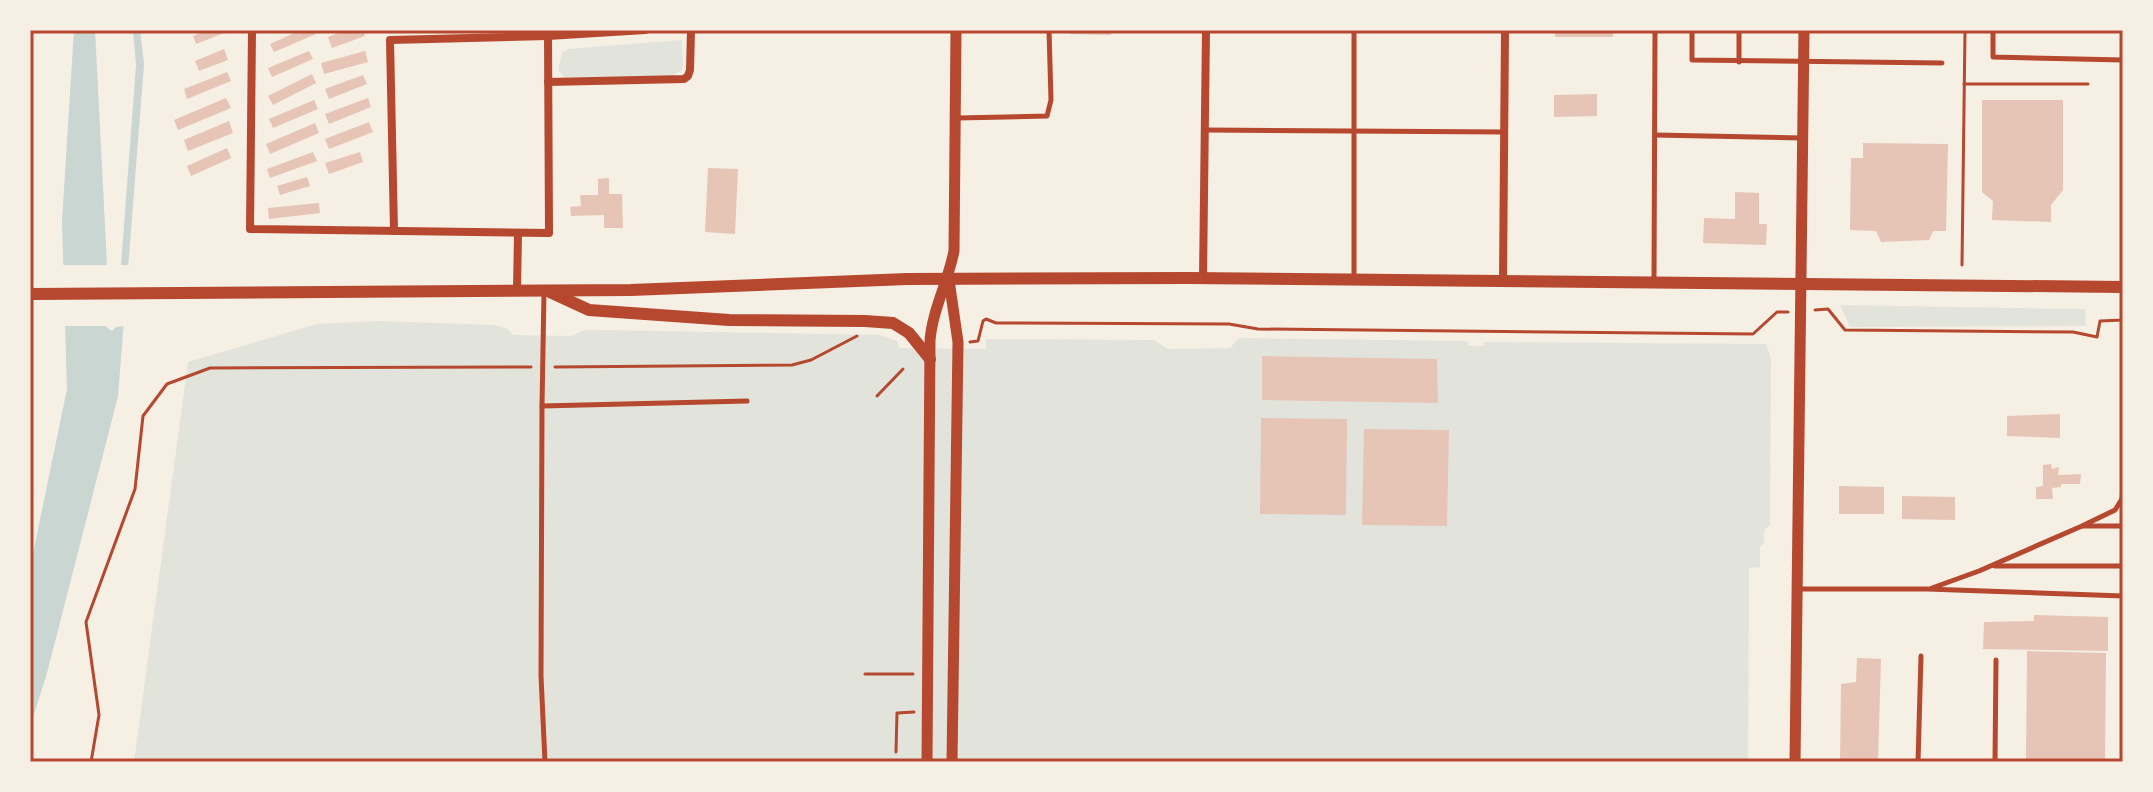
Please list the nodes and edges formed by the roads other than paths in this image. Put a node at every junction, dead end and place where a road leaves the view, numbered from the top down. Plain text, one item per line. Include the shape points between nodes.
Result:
1 (252, 30) edge
2 (645, 30) edge
3 (691, 30) edge
4 (956, 30) edge
5 (1049, 30) edge
6 (1206, 30) edge
7 (1354, 30) edge
8 (1505, 30) edge
9 (1655, 30) edge
10 (1692, 30) edge
11 (1739, 30) edge
12 (1804, 30) edge
13 (1993, 30) edge
14 (518, 33) edge
15 (548, 36) junction
16 (2123, 60) edge
17 (1739, 62) junction
18 (1804, 62) junction
19 (1942, 63) dead end
20 (548, 82) junction
21 (956, 118) junction
22 (1205, 130) junction
23 (1354, 130) junction
24 (1504, 132) junction
25 (1655, 135) junction
26 (1803, 138) junction
27 (394, 231) junction
28 (518, 233) junction
29 (1203, 278) junction
30 (949, 279) junction
31 (1354, 280) junction
32 (1503, 281) junction
33 (1654, 283) junction
34 (1801, 285) junction
35 (2123, 287) edge
36 (517, 290) junction
37 (544, 290) junction
38 (30, 294) edge
39 (930, 359) junction
40 (747, 401) dead end
41 (542, 406) junction
42 (2123, 485) edge
43 (2122, 500) edge
44 (2082, 526) junction
45 (2123, 526) edge
46 (1990, 566) junction
47 (2123, 566) edge
48 (1796, 589) junction
49 (1927, 589) junction
50 (2123, 596) edge
51 (1921, 656) dead end
52 (1996, 660) dead end
53 (545, 762) edge
54 (927, 762) edge
55 (952, 762) edge
56 (1795, 762) edge
57 (1918, 762) edge
58 (1995, 762) edge

1 - 27 street via 250,229
2 - 15 street
3 - 20 street via 690,70 684,79
4 - 21 street
5 - 21 lane via 1047,116
6 - 22 street
7 - 23 lane
8 - 24 street
9 - 25 lane
10 - 17 lane via 1692,60
11 - 17 lane
12 - 18 street
13 - 16 lane via 1993,57
14 - 15 street
14 - 27 street via 390,40
15 - 20 street
17 - 18 lane
18 - 19 lane
18 - 26 street
20 - 28 street via 549,233
21 - 30 street
22 - 23 lane
22 - 29 street
23 - 24 lane
23 - 31 lane
24 - 32 street
25 - 26 lane
25 - 33 lane
26 - 34 street
27 - 28 street
28 - 36 street
29 - 30 main road
29 - 31 main road
30 - 37 main road
30 - 39 street via 931,324
30 - 55 street via 958,342
31 - 32 main road
32 - 33 main road
33 - 34 main road
34 - 35 main road
34 - 48 street
36 - 37 main road
36 - 38 main road
37 - 39 main road via 589,310 729,320 893,323
37 - 41 lane
39 - 54 street
40 - 41 lane
41 - 53 lane
42 - 43 lane
43 - 44 lane via 2115,510
44 - 45 lane
44 - 46 lane
46 - 47 lane
46 - 49 lane
48 - 49 lane
48 - 56 street
49 - 50 lane
51 - 57 lane
52 - 58 lane

